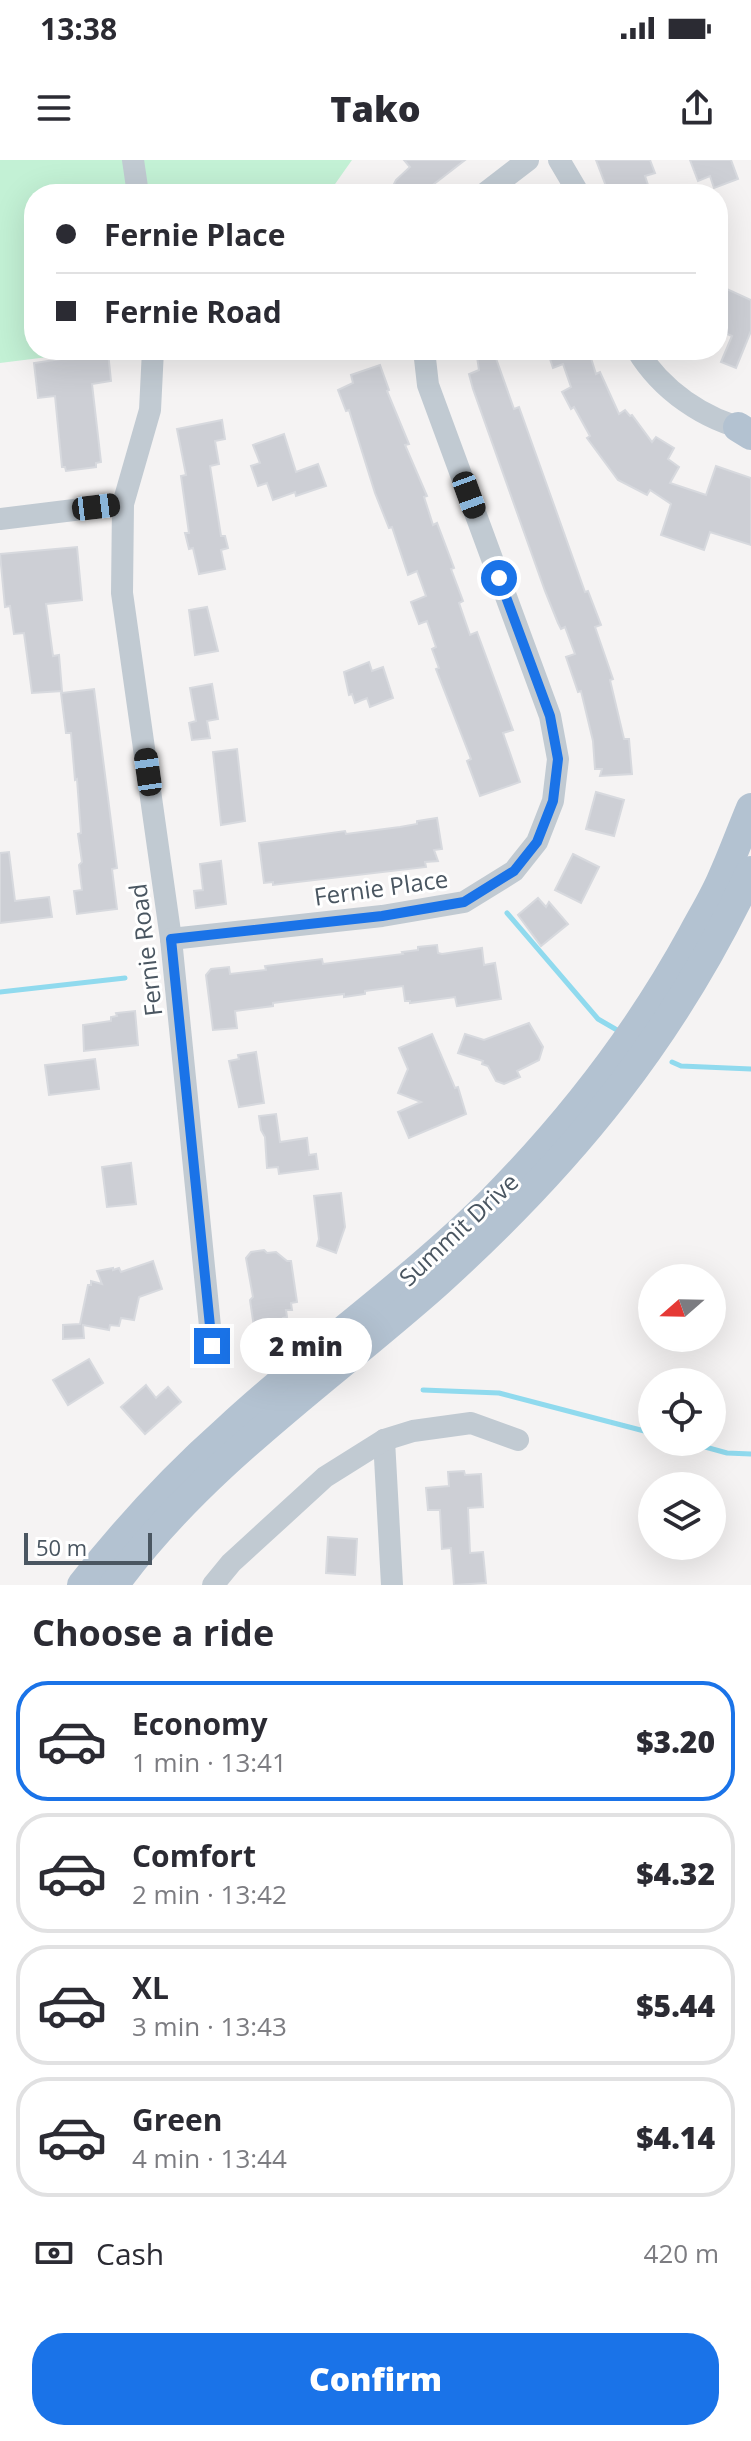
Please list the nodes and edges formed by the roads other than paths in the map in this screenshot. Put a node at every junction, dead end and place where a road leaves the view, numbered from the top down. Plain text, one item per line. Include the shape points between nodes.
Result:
1 (133, 160) edge
2 (528, 160) edge
3 (559, 160) edge
4 (137, 184) edge
5 (497, 184) edge
6 (573, 184) edge
7 (152, 360) edge
8 (425, 360) edge
9 (643, 360) edge
10 (748, 430) edge
11 (123, 504) junction
12 (0, 519) edge
13 (751, 808) edge
14 (751, 871) edge
15 (171, 939) junction
16 (212, 1346) dead end
17 (384, 1440) junction
18 (518, 1440) dead end
19 (220, 1583) edge
20 (82, 1585) edge
21 (114, 1585) edge
22 (392, 1585) edge

1 - 4 street
2 - 5 street
3 - 6 street
7 - 11 street, Fernie Road via 150,410
8 - 15 street, Fernie Place via 428,385 550,716 558,759 553,801 537,842 514,871 464,902
9 - 10 street via 682,401
11 - 12 street
11 - 15 street, Fernie Road via 122,593
13 - 20 main road, Summit Drive via 720,883 670,976 630,1039 563,1125 421,1266 228,1428
14 - 21 main road, Summit Drive via 690,988 580,1140 436,1284 197,1489
15 - 16 street, Fernie Road
17 - 18 street via 471,1423
17 - 19 street via 325,1477 231,1563
17 - 22 street

